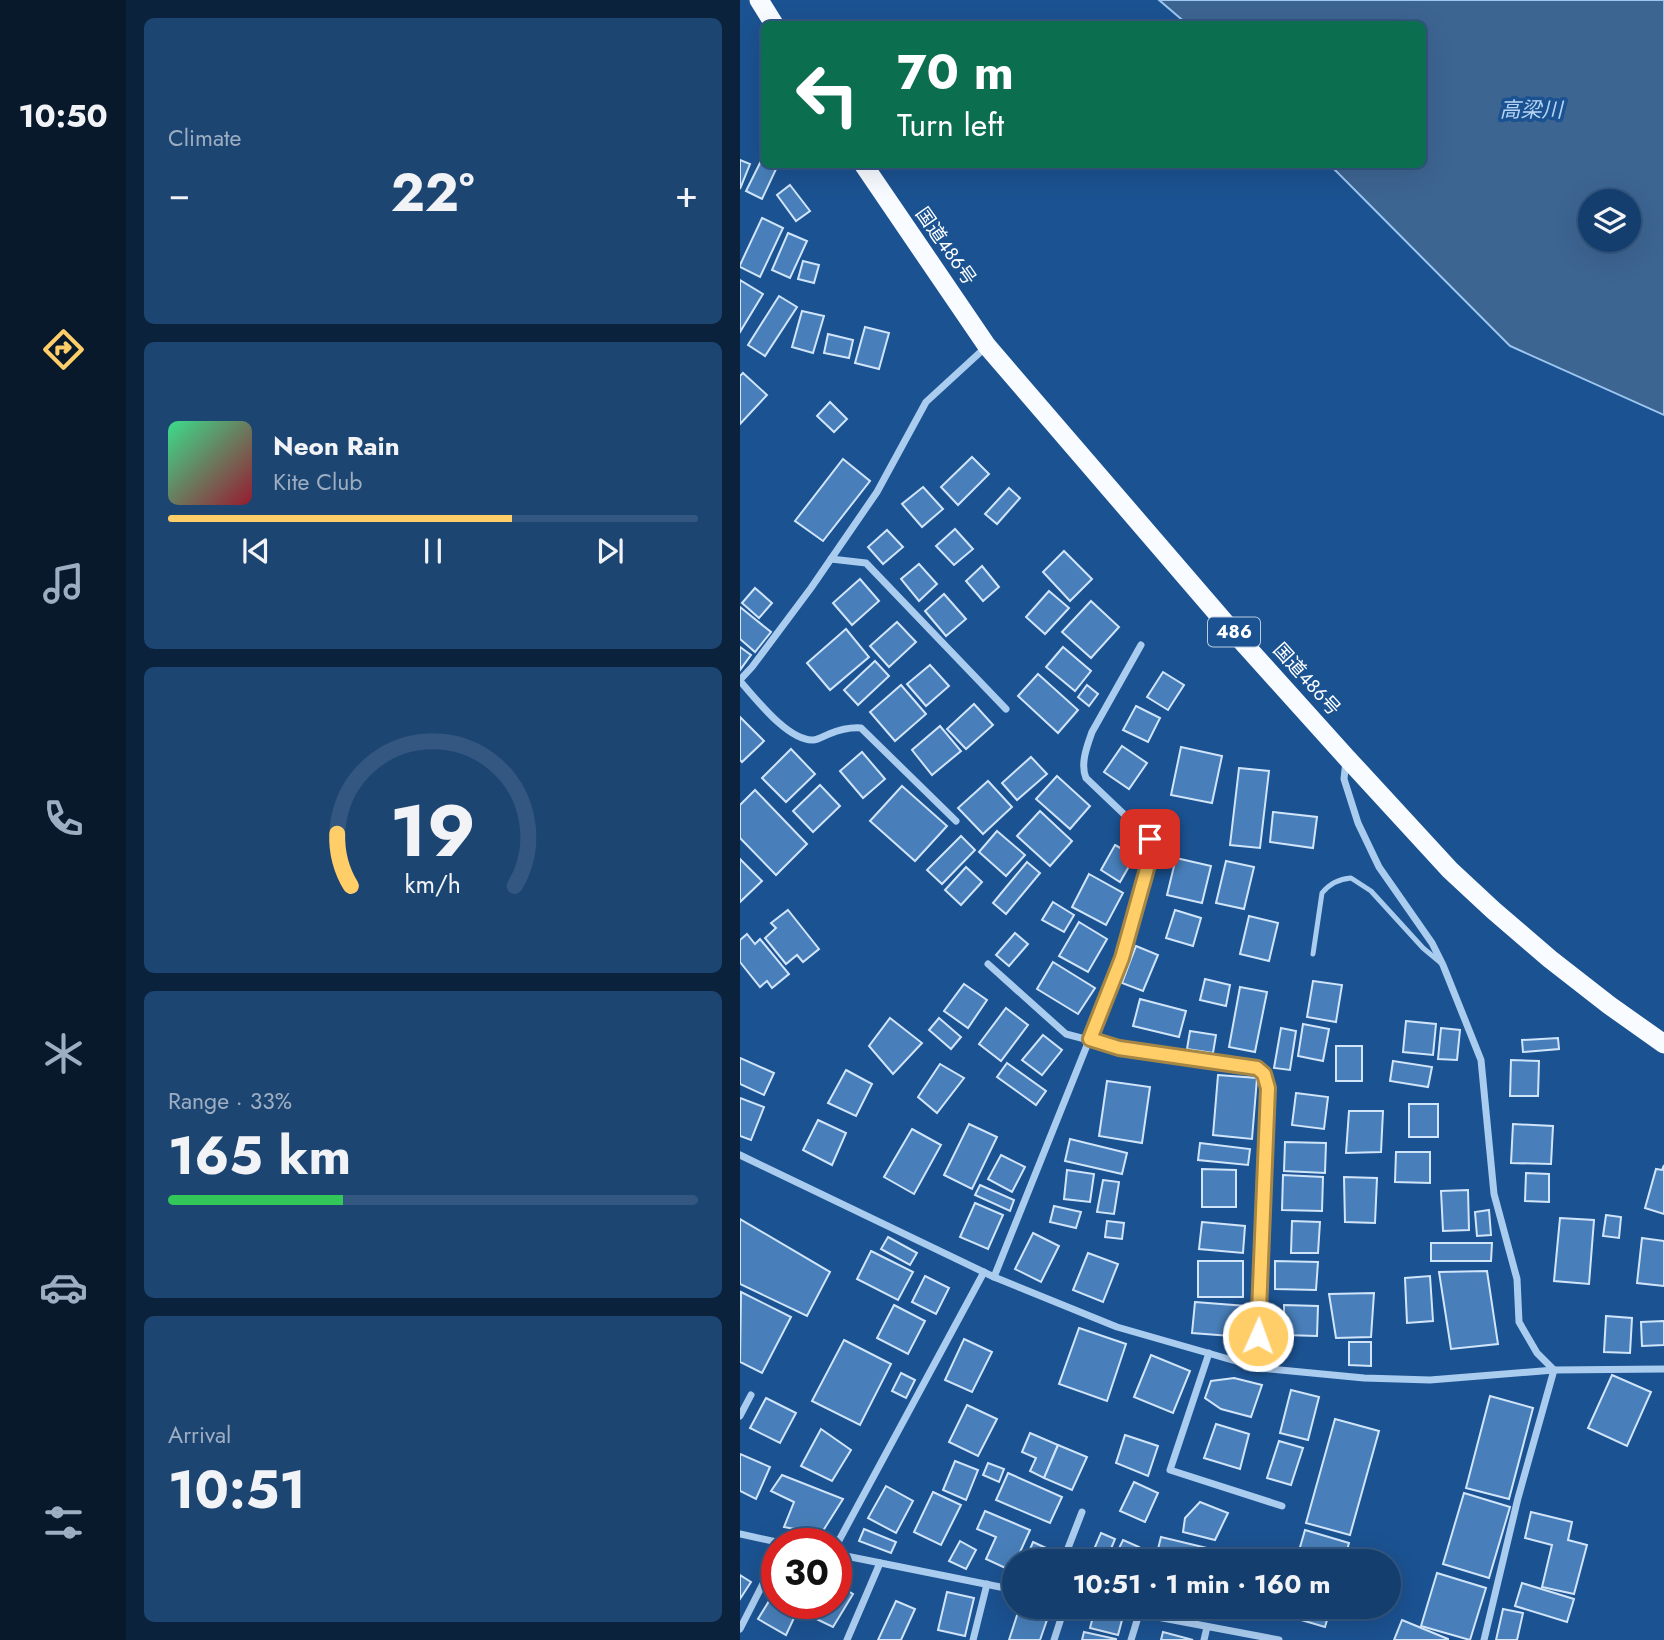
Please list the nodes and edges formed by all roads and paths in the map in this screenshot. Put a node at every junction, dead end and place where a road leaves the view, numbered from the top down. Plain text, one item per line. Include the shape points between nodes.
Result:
1 (759, 0) edge
2 (772, 21) edge
3 (866, 168) edge
4 (987, 346) junction
5 (831, 559) junction
6 (1141, 645) dead end
7 (740, 681) edge
8 (1006, 709) dead end
9 (1346, 757) junction
10 (955, 821) dead end
11 (1313, 954) dead end
12 (988, 964) dead end
13 (1443, 965) junction
14 (1090, 1039) junction
15 (1664, 1044) edge
16 (740, 1155) edge
17 (984, 1272) junction
18 (994, 1277) junction
19 (1209, 1353) junction
20 (1260, 1368) junction
21 (1664, 1369) edge
22 (1554, 1370) junction
23 (750, 1395) dead end
24 (740, 1416) edge
25 (1282, 1506) dead end
26 (1082, 1512) dead end
27 (846, 1528) edge
28 (740, 1534) edge
29 (761, 1538) edge
30 (1068, 1549) edge
31 (852, 1557) edge
32 (880, 1563) junction
33 (987, 1584) junction
34 (1002, 1587) edge
35 (761, 1588) edge
36 (1061, 1619) edge
37 (1137, 1619) edge
38 (1165, 1619) edge
39 (1207, 1627) junction
40 (740, 1629) edge
41 (847, 1640) edge
42 (973, 1640) edge
43 (1054, 1640) edge
44 (1131, 1640) edge
45 (1204, 1640) edge
46 (1279, 1640) edge
47 (1484, 1640) edge

1 - 2 highway
3 - 4 highway, 国道486号 / 486
4 - 5 street via 926,402 877,492
4 - 9 highway, 国道486号 / 486
5 - 7 street
5 - 8 street via 866,563
6 - 14 street via 1092,732 1083,771 1150,839 1151,848 1122,958
7 - 10 street via 787,730 801,738 814,740 839,730 861,728
9 - 13 street via 1344,779 1358,823 1379,867
9 - 15 highway, 国道486号 / 486 via 1493,910
11 - 13 lane via 1322,893 1327,886 1351,878 1371,891
12 - 14 street via 1066,1034
13 - 22 street via 1481,1060 1494,1194 1517,1279 1519,1322 1537,1353
14 - 18 street
14 - 20 street via 1119,1048 1257,1068 1264,1074 1268,1088
16 - 17 street
17 - 18 street
17 - 27 street
18 - 19 street via 1117,1327
19 - 20 street
19 - 25 street via 1170,1470
20 - 22 street via 1430,1380
21 - 22 street
22 - 47 street
23 - 24 street
26 - 30 street
28 - 29 street
31 - 32 street
32 - 33 street
32 - 41 street
33 - 34 street
33 - 42 street
35 - 40 street
36 - 43 street
37 - 44 street
38 - 39 street
39 - 45 street
39 - 46 street

